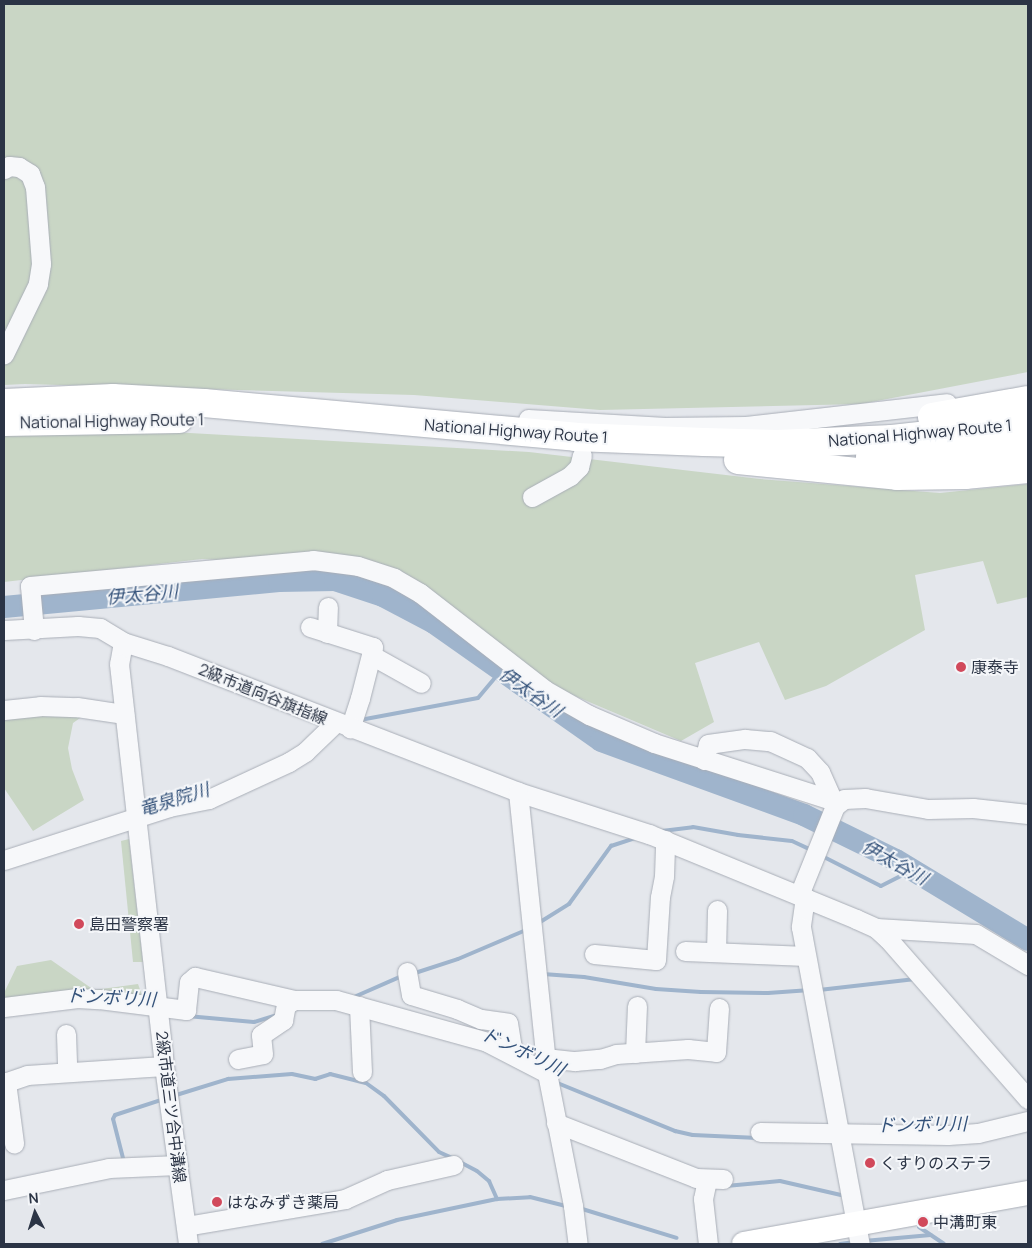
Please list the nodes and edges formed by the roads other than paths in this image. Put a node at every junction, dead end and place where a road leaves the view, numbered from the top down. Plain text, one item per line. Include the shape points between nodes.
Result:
1 (4, 169) edge
2 (4, 354) edge
3 (1028, 389) edge
4 (1028, 400) edge
5 (4, 404) edge
6 (413, 409) dead end
7 (4, 422) edge
8 (1028, 424) edge
9 (704, 442) junction
10 (1028, 446) edge
11 (630, 451) junction
12 (582, 455) dead end
13 (1028, 469) edge
14 (532, 497) dead end
15 (328, 607) dead end
16 (34, 627) junction
17 (4, 630) edge
18 (123, 642) junction
19 (371, 655) junction
20 (421, 683) dead end
21 (4, 710) edge
22 (124, 714) junction
23 (342, 726) junction
24 (704, 760) junction
25 (518, 792) junction
26 (834, 805) junction
27 (1028, 814) edge
28 (136, 818) junction
29 (665, 840) junction
30 (4, 860) edge
31 (802, 896) junction
32 (717, 910) dead end
33 (876, 928) junction
34 (686, 951) dead end
35 (716, 952) junction
36 (594, 954) dead end
37 (806, 956) junction
38 (1028, 964) edge
39 (407, 972) dead end
40 (294, 1000) junction
41 (359, 1006) junction
42 (637, 1006) dead end
43 (4, 1007) edge
44 (159, 1007) junction
45 (719, 1008) dead end
46 (66, 1034) dead end
47 (635, 1053) junction
48 (513, 1055) junction
49 (238, 1059) dead end
50 (164, 1066) junction
51 (546, 1066) junction
52 (68, 1072) junction
53 (362, 1072) dead end
54 (5, 1082) edge
55 (1028, 1099) edge
56 (1028, 1121) edge
57 (556, 1123) junction
58 (760, 1132) dead end
59 (839, 1134) junction
60 (14, 1143) dead end
61 (178, 1165) junction
62 (452, 1165) dead end
63 (4, 1190) edge
64 (1028, 1194) edge
65 (187, 1235) edge
66 (859, 1235) edge
67 (578, 1244) edge
68 (708, 1244) edge
69 (744, 1244) edge

1 - 2 street via 19,167 30,174 36,187 41,264 38,284
3 - 6 street via 949,403 746,426 582,425
4 - 9 highway via 967,413
5 - 9 highway, National Highway Route 1 via 113,398 204,403 575,437
7 - 11 highway, National Highway Route 1 via 206,419
8 - 9 highway, National Highway Route 1 via 892,438 777,444
10 - 11 highway, National Highway Route 1 via 983,453 882,458
11 - 13 highway via 896,476 965,475
12 - 14 street via 579,467 570,476
15 - 19 street via 318,630 373,648
16 - 17 street, 2級市道向谷旗指線
16 - 18 street, 2級市道向谷旗指線 via 100,628
16 - 24 street via 30,586 313,560 358,566 394,578 420,592 545,690 589,715
18 - 22 street, 2級市道三ツ合中溝線 via 118,664
18 - 23 street, 2級市道向谷旗指線 via 168,656
19 - 20 street
19 - 23 street via 360,698
21 - 22 street via 40,706 77,707
22 - 28 street, 2級市道三ツ合中溝線
23 - 25 street, 2級市道向谷旗指線
23 - 28 street via 288,762 209,799
24 - 26 street
24 - 26 street via 708,744 745,739 770,742 807,758 820,772
25 - 29 street, 2級市道向谷旗指線
25 - 51 street
26 - 27 street via 844,800 865,798 928,809 973,808
26 - 31 street
28 - 30 street
28 - 44 street, 2級市道三ツ合中溝線
29 - 31 street, 2級市道向谷旗指線
29 - 36 street via 656,960
31 - 33 street, 2級市道向谷旗指線
31 - 37 street via 800,918
32 - 35 street
33 - 38 street via 976,934
33 - 55 street
34 - 35 street
35 - 37 street
37 - 59 street
39 - 48 street via 411,995 481,1019 508,1023
40 - 41 street via 336,1000
40 - 44 street via 195,977 189,982 186,1010
40 - 49 street via 286,1005 283,1020 261,1035 263,1054
41 - 48 street via 488,1042
41 - 53 street
42 - 47 street
43 - 44 street via 77,998
44 - 50 street, 2級市道三ツ合中溝線
45 - 47 street via 716,1052 688,1049
46 - 52 street
47 - 51 street
48 - 51 street
50 - 52 street
50 - 61 street, 2級市道三ツ合中溝線
51 - 57 street
52 - 54 street via 28,1075
54 - 60 street
56 - 59 street via 971,1134
57 - 67 street
57 - 68 street via 696,1178 715,1180 703,1199
58 - 59 street
59 - 66 street
61 - 63 street via 109,1168
61 - 65 street, 2級市道三ツ合中溝線
62 - 65 street via 387,1180 344,1199
64 - 66 main road
66 - 69 main road

